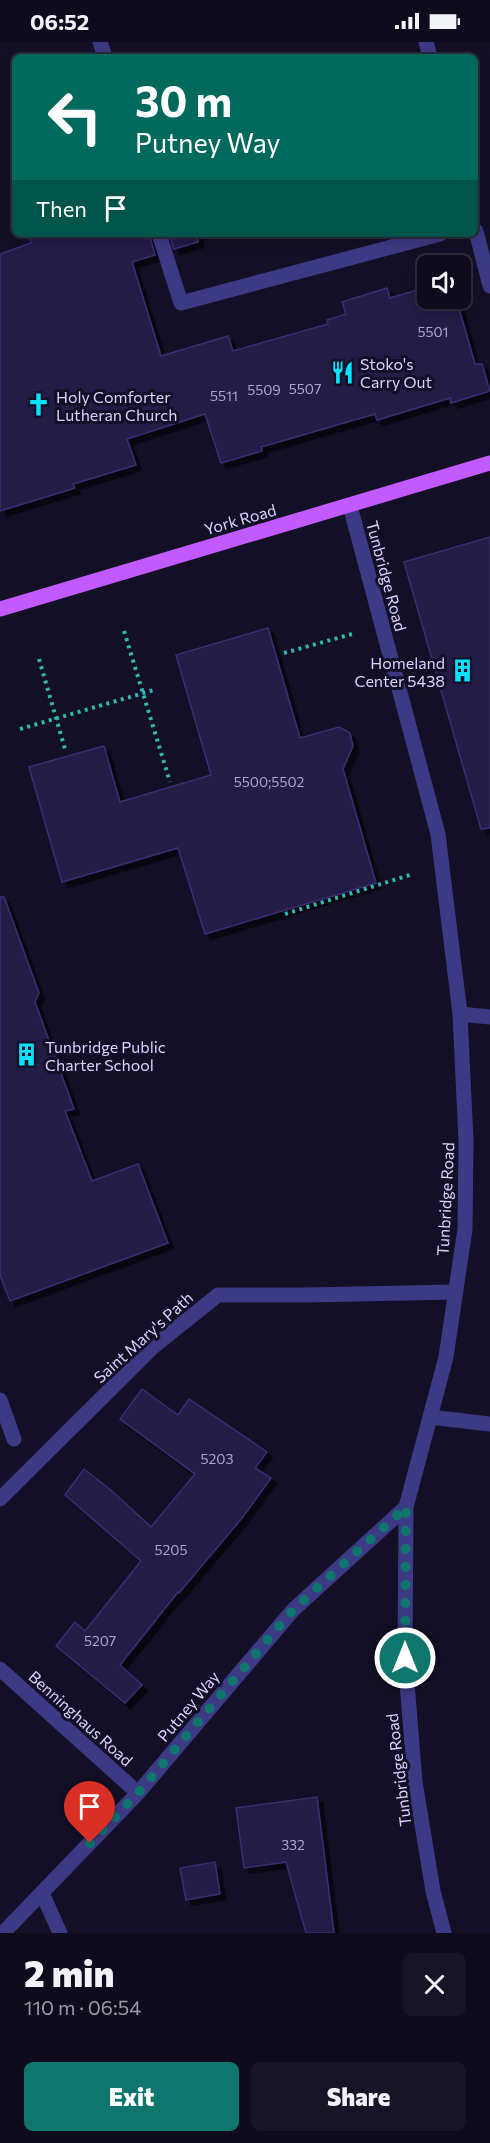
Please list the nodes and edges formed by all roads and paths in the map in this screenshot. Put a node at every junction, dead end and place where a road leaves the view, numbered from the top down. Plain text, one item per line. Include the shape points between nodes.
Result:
1 (160, 237) edge
2 (429, 237) edge
3 (478, 237) edge
4 (490, 286) edge
5 (490, 463) edge
6 (350, 506) junction
7 (0, 609) edge
8 (124, 631) dead end
9 (352, 634) dead end
10 (284, 653) dead end
11 (39, 659) dead end
12 (154, 690) dead end
13 (143, 693) junction
14 (57, 718) junction
15 (20, 729) dead end
16 (65, 748) dead end
17 (170, 782) dead end
18 (413, 874) dead end
19 (285, 914) dead end
20 (460, 1014) junction
21 (490, 1017) edge
22 (456, 1292) junction
23 (0, 1400) edge
24 (430, 1417) junction
25 (490, 1424) edge
26 (14, 1439) dead end
27 (0, 1499) edge
28 (406, 1507) junction
29 (0, 1669) edge
30 (138, 1793) junction
31 (42, 1893) junction
32 (3, 1933) edge
33 (60, 1933) edge
34 (444, 1933) edge

1 - 2 street via 181,303
3 - 4 street
5 - 6 main road, York Road
6 - 7 main road, York Road
6 - 20 street, Tunbridge Road via 438,834
8 - 13 path
9 - 10 path
11 - 14 path
12 - 13 path
13 - 14 path
13 - 17 path
14 - 15 path
14 - 16 path
18 - 19 path
20 - 21 street
20 - 22 street, Tunbridge Road via 466,1218
22 - 24 street, Tunbridge Road via 446,1357
22 - 27 street, Saint Mary's Path via 218,1295 153,1347
23 - 26 street
24 - 25 street
24 - 28 street, Tunbridge Road
28 - 30 street, Putney Way via 293,1610
28 - 34 street, Tunbridge Road via 405,1658 415,1782
29 - 30 street, Benninghaus Road
30 - 31 street, Putney Way
31 - 32 street, Putney Way
31 - 33 street

